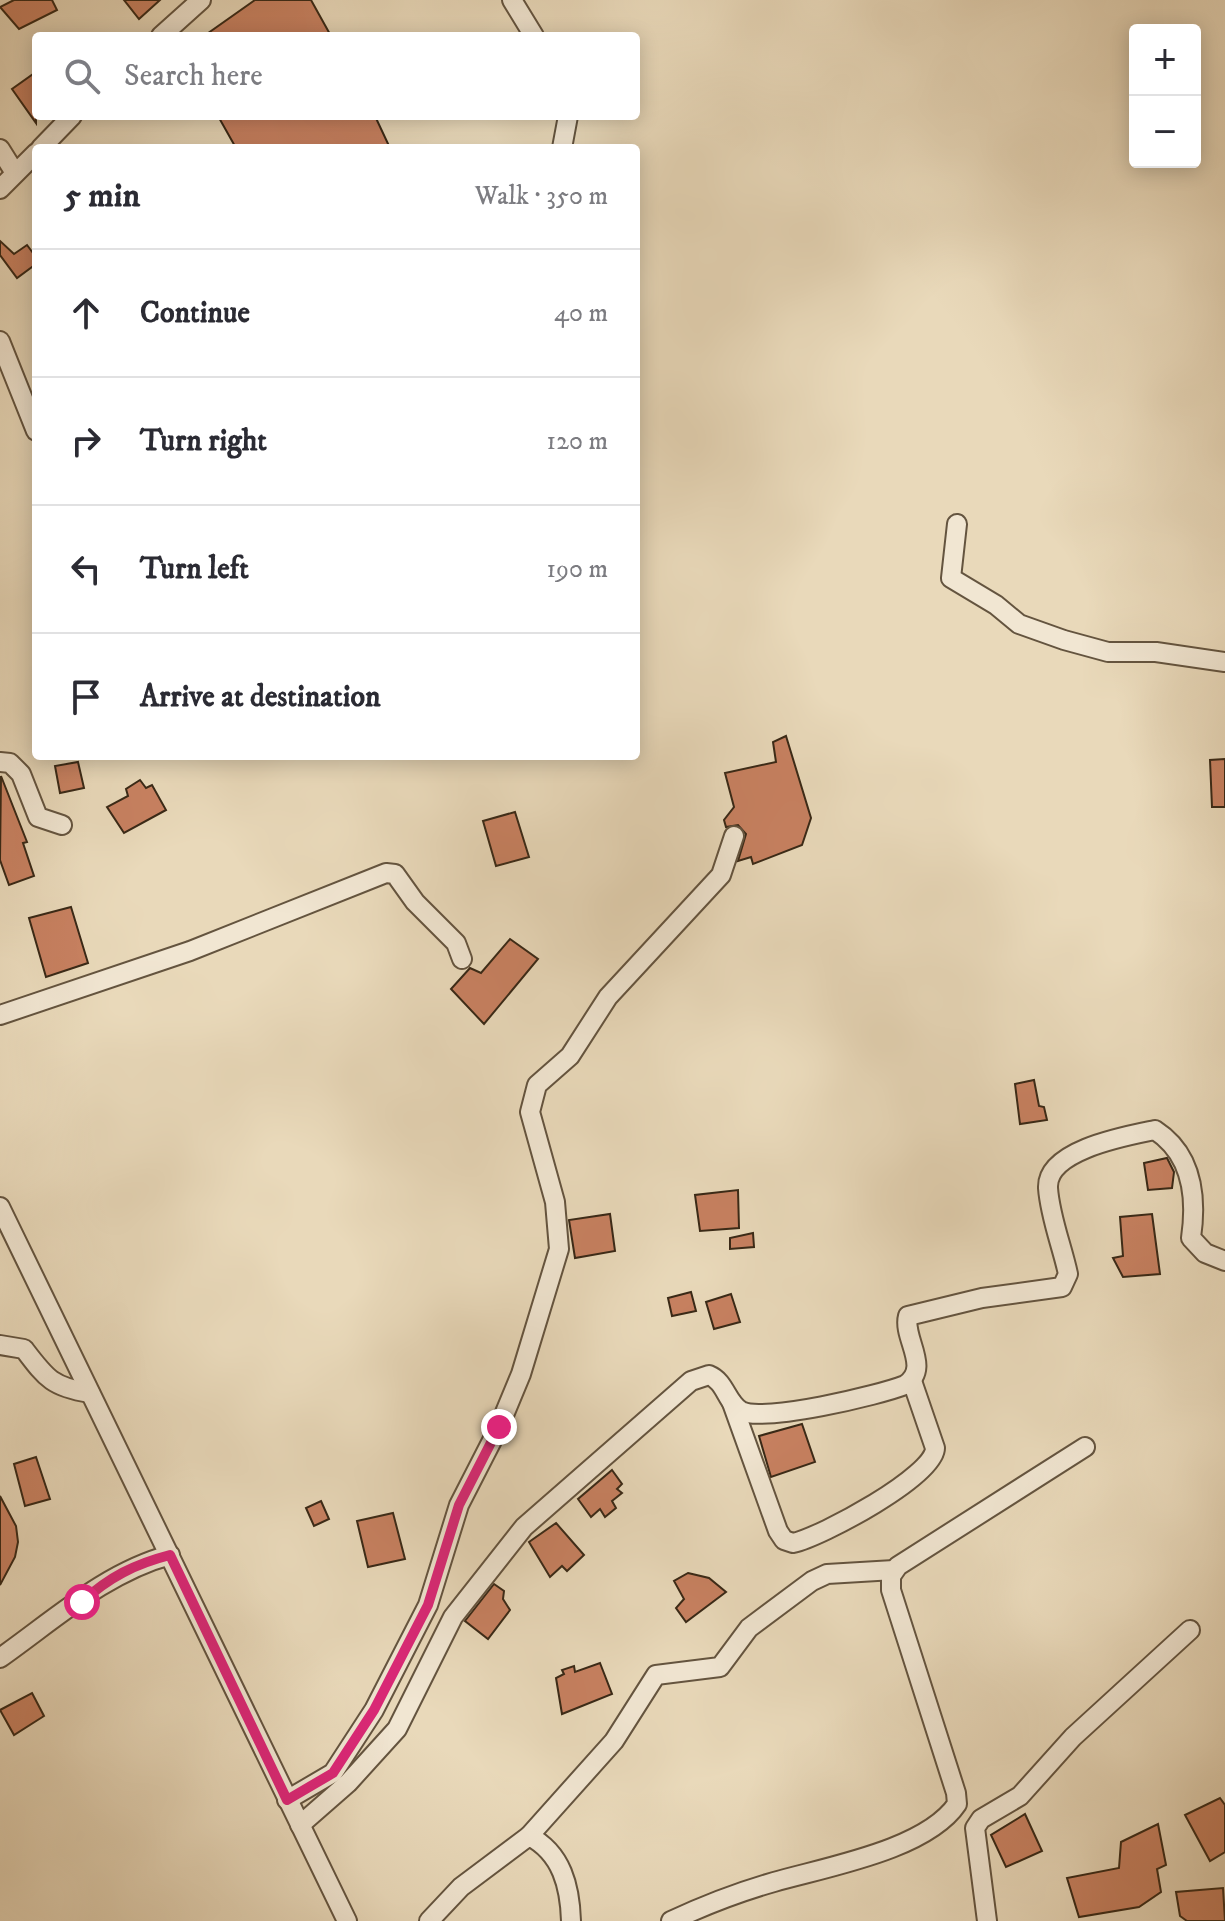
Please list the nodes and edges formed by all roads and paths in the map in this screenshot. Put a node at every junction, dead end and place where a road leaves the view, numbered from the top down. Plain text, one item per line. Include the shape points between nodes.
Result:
1 (201, 0) edge
2 (512, 0) edge
3 (165, 32) edge
4 (532, 32) edge
5 (68, 120) edge
6 (567, 120) edge
7 (45, 144) edge
8 (563, 144) edge
9 (0, 149) edge
10 (32, 157) edge
11 (15, 173) junction
12 (0, 189) edge
13 (0, 341) edge
14 (32, 421) edge
15 (957, 524) dead end
16 (1225, 662) edge
17 (0, 762) edge
18 (62, 825) dead end
19 (734, 836) dead end
20 (462, 959) dead end
21 (0, 1015) edge
22 (0, 1207) edge
23 (1225, 1261) edge
24 (0, 1345) edge
25 (912, 1381) junction
26 (90, 1393) junction
27 (732, 1403) junction
28 (1085, 1447) dead end
29 (170, 1555) junction
30 (894, 1570) junction
31 (1190, 1630) dead end
32 (0, 1658) edge
33 (287, 1800) junction
34 (300, 1825) junction
35 (529, 1836) junction
36 (347, 1921) edge
37 (429, 1921) edge
38 (571, 1921) edge
39 (671, 1921) edge
40 (987, 1921) edge

1 - 3 street
2 - 4 street
5 - 7 street
6 - 8 street
9 - 11 street
10 - 11 street
11 - 12 street
13 - 14 street
15 - 16 street via 951,578 1019,624 1108,652 1156,652
17 - 18 street via 10,763 21,774 38,817
19 - 33 street via 721,875 608,997 570,1056 537,1085 530,1112 555,1202 559,1249 521,1374 459,1505 428,1605 374,1710 333,1773
20 - 21 street via 456,943 395,874 386,873 190,951
22 - 26 street
23 - 25 street via 1205,1253 1191,1238 1190,1172 1171,1141 1155,1130 1092,1148 1060,1161 1049,1177 1068,1274 1062,1287 908,1316 916,1363
24 - 26 street via 24,1349 39,1372 58,1386
25 - 27 street via 882,1393 775,1414 744,1413
25 - 27 street via 935,1457 909,1480 831,1527 793,1543 778,1531
26 - 29 street
27 - 34 street via 717,1378 691,1381 546,1505 453,1617 397,1729
28 - 30 street
29 - 32 street via 136,1564 102,1583
29 - 33 street
30 - 35 street via 822,1576 749,1628 720,1667 656,1675 614,1741
30 - 39 street via 891,1590 957,1804 930,1830 860,1857 718,1899
31 - 40 street via 1073,1737 1020,1796 981,1819 975,1828
33 - 34 street
34 - 36 street
35 - 37 street via 461,1887
35 - 38 street via 551,1852 563,1871

